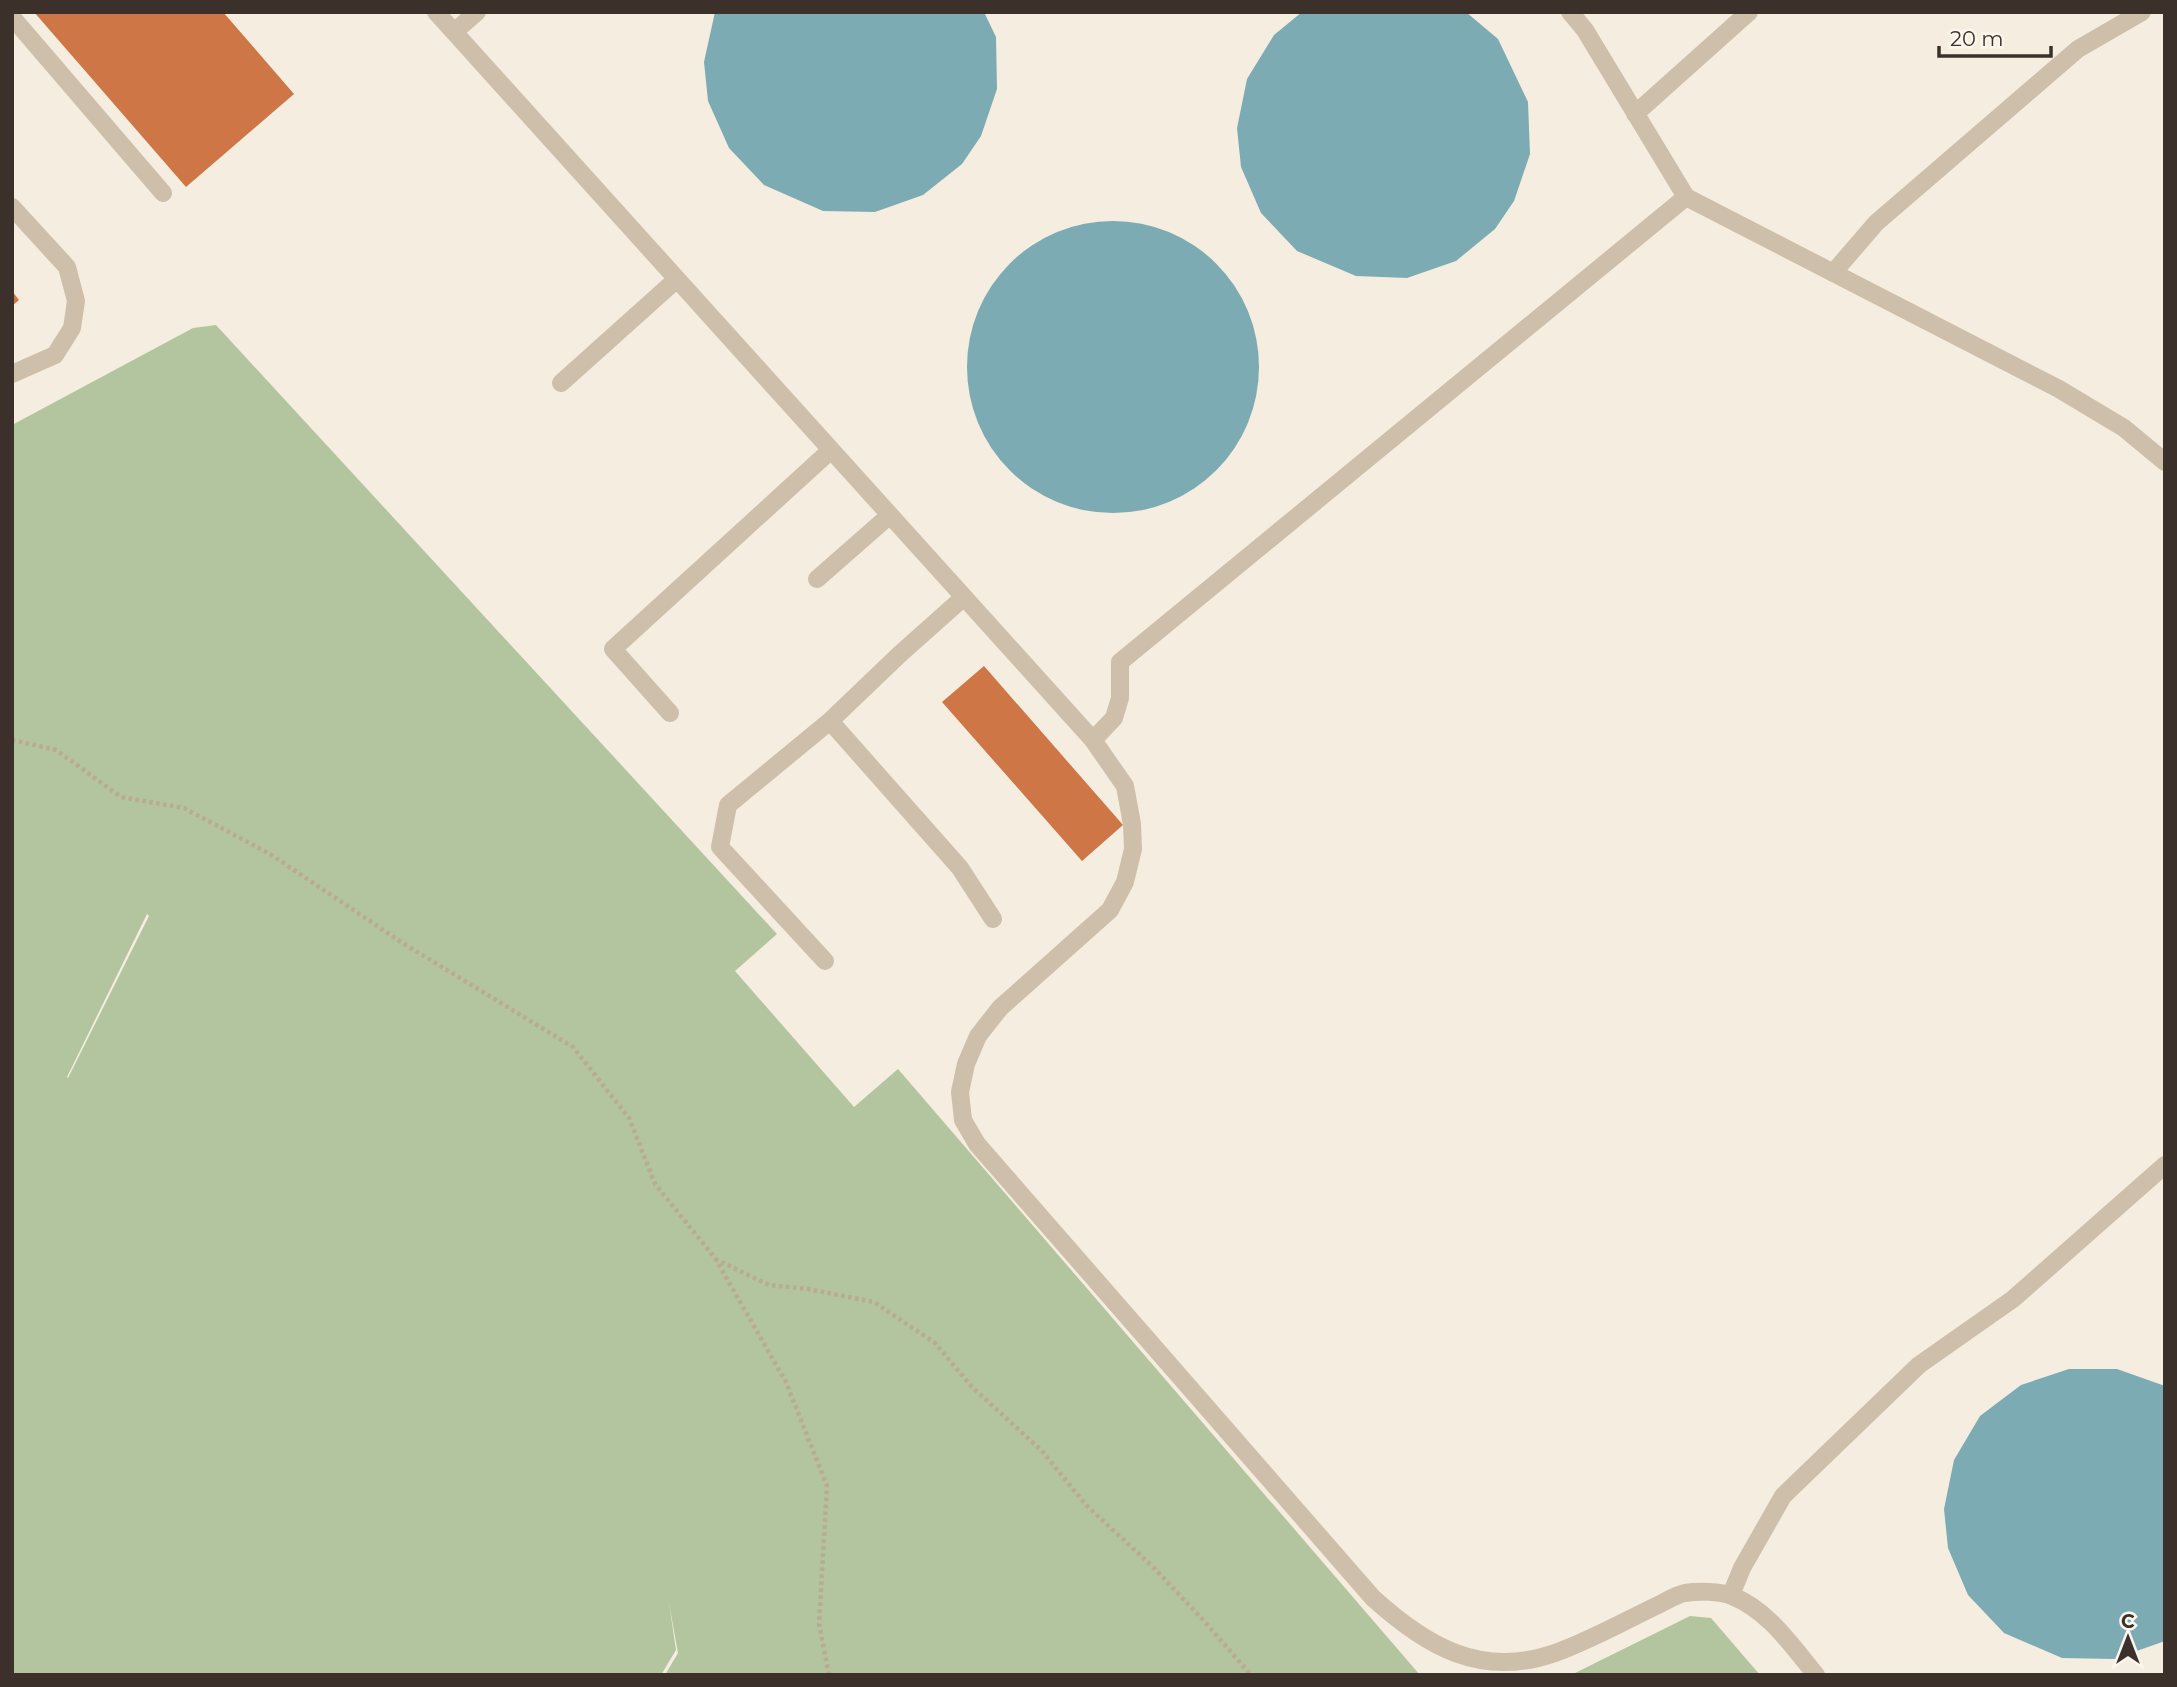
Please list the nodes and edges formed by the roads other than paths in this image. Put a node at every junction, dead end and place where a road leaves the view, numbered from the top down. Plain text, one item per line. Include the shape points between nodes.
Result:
1 (436, 12) edge
2 (477, 12) edge
3 (1570, 12) edge
4 (1749, 12) edge
5 (2143, 12) edge
6 (12, 17) edge
7 (454, 32) junction
8 (1636, 114) junction
9 (163, 192) dead end
10 (1686, 197) junction
11 (12, 207) edge
12 (1833, 273) junction
13 (677, 279) junction
14 (12, 374) edge
15 (561, 383) dead end
16 (831, 450) junction
17 (2165, 462) edge
18 (890, 515) junction
19 (817, 579) dead end
20 (964, 597) junction
21 (670, 713) dead end
22 (830, 721) junction
23 (1093, 740) junction
24 (993, 919) dead end
25 (825, 961) dead end
26 (2165, 1165) edge
27 (1731, 1595) junction
28 (1816, 1675) edge

1 - 7 lane
2 - 7 lane
3 - 8 lane
4 - 8 lane
5 - 12 lane via 2078,49 1876,223
6 - 9 lane
7 - 13 lane
8 - 10 lane
10 - 12 lane
10 - 23 lane via 1120,662 1114,718
11 - 14 lane via 67,267 76,301 72,328 55,355
12 - 17 lane via 2059,389 2124,428
13 - 15 lane
13 - 16 lane
16 - 18 lane
16 - 21 lane via 613,649
18 - 19 lane
18 - 20 lane
20 - 22 lane
20 - 23 lane
22 - 24 lane via 960,868
22 - 25 lane via 728,805 720,846
23 - 27 lane via 1125,786 1133,849 1125,882 1110,910 1000,1008 978,1036 960,1092 963,1120 977,1144 1373,1598 1399,1622 1443,1650 1483,1661 1518,1662 1555,1653 1684,1593
26 - 27 lane via 2012,1299 1919,1365 1783,1496
27 - 28 lane via 1768,1618

